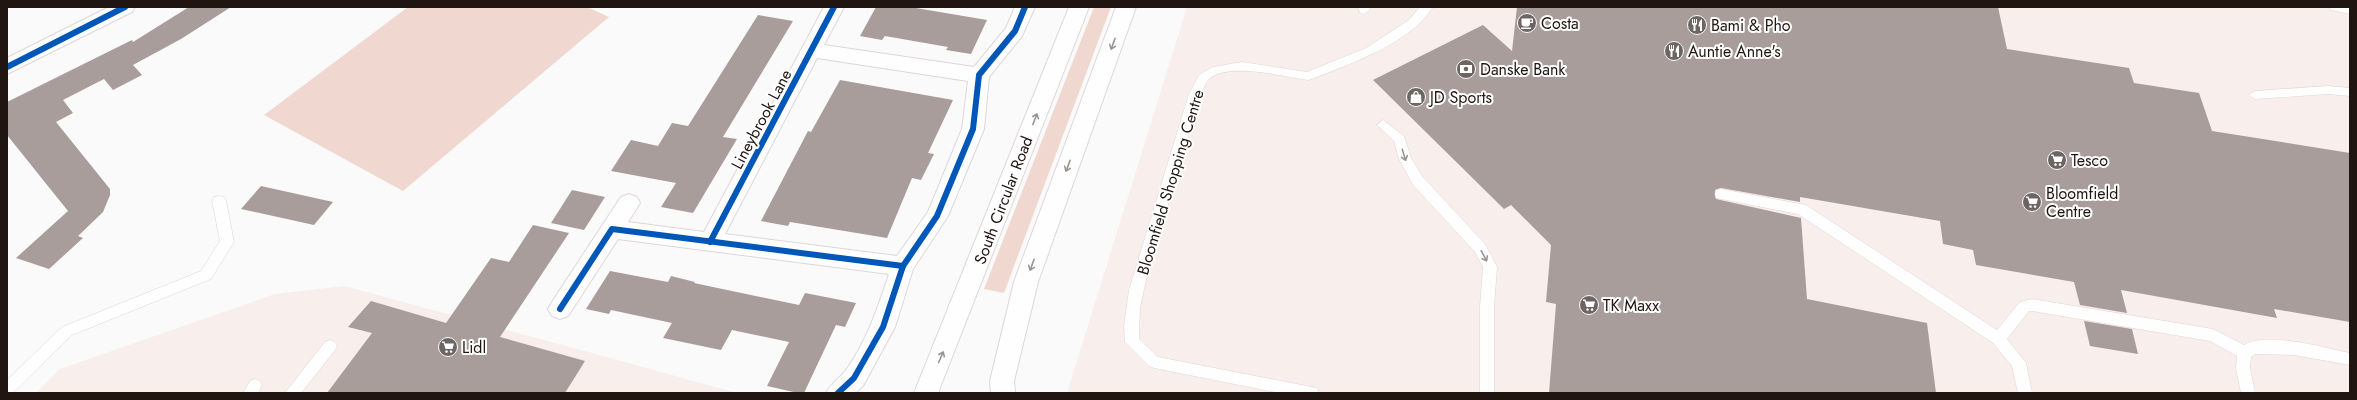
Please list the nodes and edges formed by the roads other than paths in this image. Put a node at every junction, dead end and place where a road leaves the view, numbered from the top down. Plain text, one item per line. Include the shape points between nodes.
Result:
1 (125, 7) edge
2 (834, 7) edge
3 (1025, 7) edge
4 (1079, 7) edge
5 (1126, 7) edge
6 (1427, 7) edge
7 (2335, 7) edge
8 (2350, 10) edge
9 (811, 50) junction
10 (7, 67) edge
11 (979, 76) junction
12 (2350, 92) edge
13 (2255, 95) dead end
14 (1382, 125) dead end
15 (1721, 194) dead end
16 (219, 201) dead end
17 (628, 202) dead end
18 (612, 229) junction
19 (710, 242) junction
20 (903, 266) junction
21 (560, 309) dead end
22 (1998, 339) junction
23 (330, 346) dead end
24 (2245, 352) junction
25 (2350, 359) edge
26 (7, 389) edge
27 (292, 393) edge
28 (838, 393) edge
29 (926, 393) edge
30 (1003, 393) edge
31 (1312, 393) edge
32 (1487, 393) edge
33 (2025, 393) edge
34 (2248, 393) edge

1 - 10 main road
2 - 9 main road, Lineybrook Lane
3 - 11 main road via 1015,31
29 -> 4 main road, South Circular Road
5 -> 30 main road via 1026,282 1002,380
6 - 31 lane, Bloomfield Shopping Centre via 1413,23 1370,52 1308,76 1242,66 1212,71 1203,78 1195,94 1150,244 1134,298 1130,326 1132,342 1154,362
7 - 8 lane
9 - 11 main road
9 - 19 main road, Lineybrook Lane
11 - 20 main road via 970,136 937,216
12 - 13 lane via 2328,90
14 -> 32 lane via 1400,139 1405,159 1418,181 1480,248 1490,267 1487,307
15 - 22 lane via 1801,209
16 - 26 lane via 227,242 206,275 67,330
17 - 18 main road
18 - 19 main road
18 - 21 main road
19 - 20 main road
20 - 28 main road via 883,327 854,378
22 - 24 lane via 2025,306 2032,305 2213,335
22 - 33 lane via 2019,363
23 - 27 lane
24 - 25 lane via 2251,348 2269,345
24 - 34 lane via 2243,363

